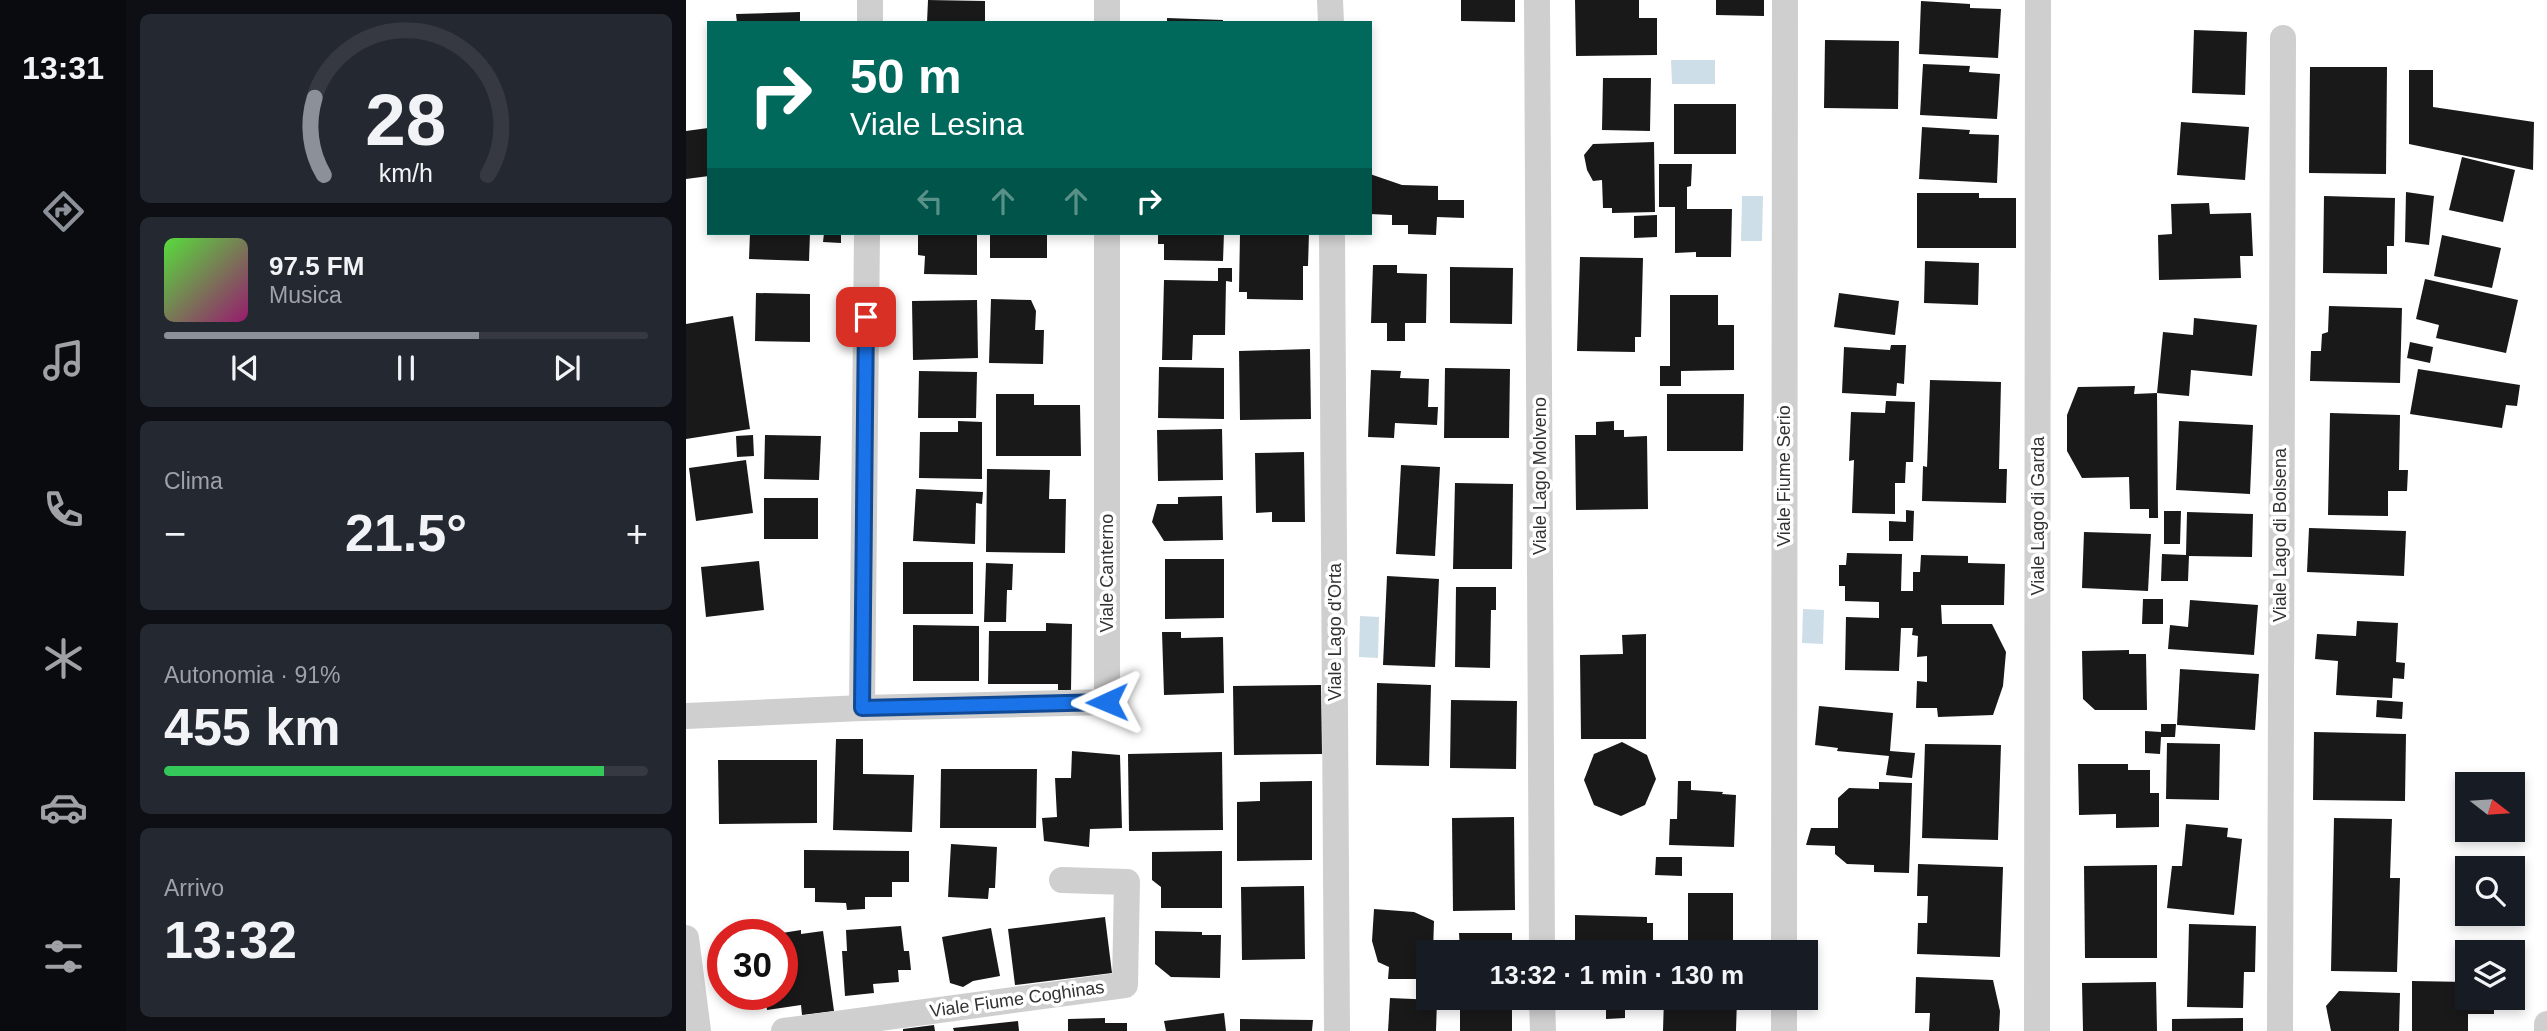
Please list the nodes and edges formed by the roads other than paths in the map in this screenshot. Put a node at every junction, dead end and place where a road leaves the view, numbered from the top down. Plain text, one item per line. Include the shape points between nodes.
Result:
1 (870, 0) edge
2 (1107, 0) edge
3 (1331, 0) edge
4 (1537, 0) edge
5 (1785, 0) edge
6 (2038, 0) edge
7 (870, 21) edge
8 (1107, 21) edge
9 (1331, 21) edge
10 (2284, 38) dead end
11 (867, 235) edge
12 (1107, 235) edge
13 (1332, 235) edge
14 (862, 708) junction
15 (686, 716) edge
16 (1062, 880) dead end
17 (686, 938) edge
18 (1542, 940) edge
19 (1784, 940) edge
20 (1542, 1010) edge
21 (1784, 1010) edge
22 (2547, 1024) edge
23 (698, 1031) edge
24 (784, 1031) edge
25 (1337, 1031) edge
26 (1543, 1031) edge
27 (1784, 1031) edge
28 (2037, 1031) edge
29 (2280, 1031) edge
30 (2547, 1031) edge

1 - 7 street
2 - 8 street
3 - 9 street
4 - 18 street, Viale Lago Molveno
5 - 19 street, Viale Fiume Serio
6 - 28 street, Viale Lago di Garda
10 - 29 street, Viale Lago di Bolsena
11 - 14 street
12 - 14 street, Viale Canterno via 1107,702
13 - 25 street, Viale Lago d'Orta
14 - 15 street, Viale Canterno
16 - 24 street, Viale Fiume Coghinas via 1128,882 1125,985
17 - 23 street
20 - 26 street
21 - 27 street
22 - 30 street

